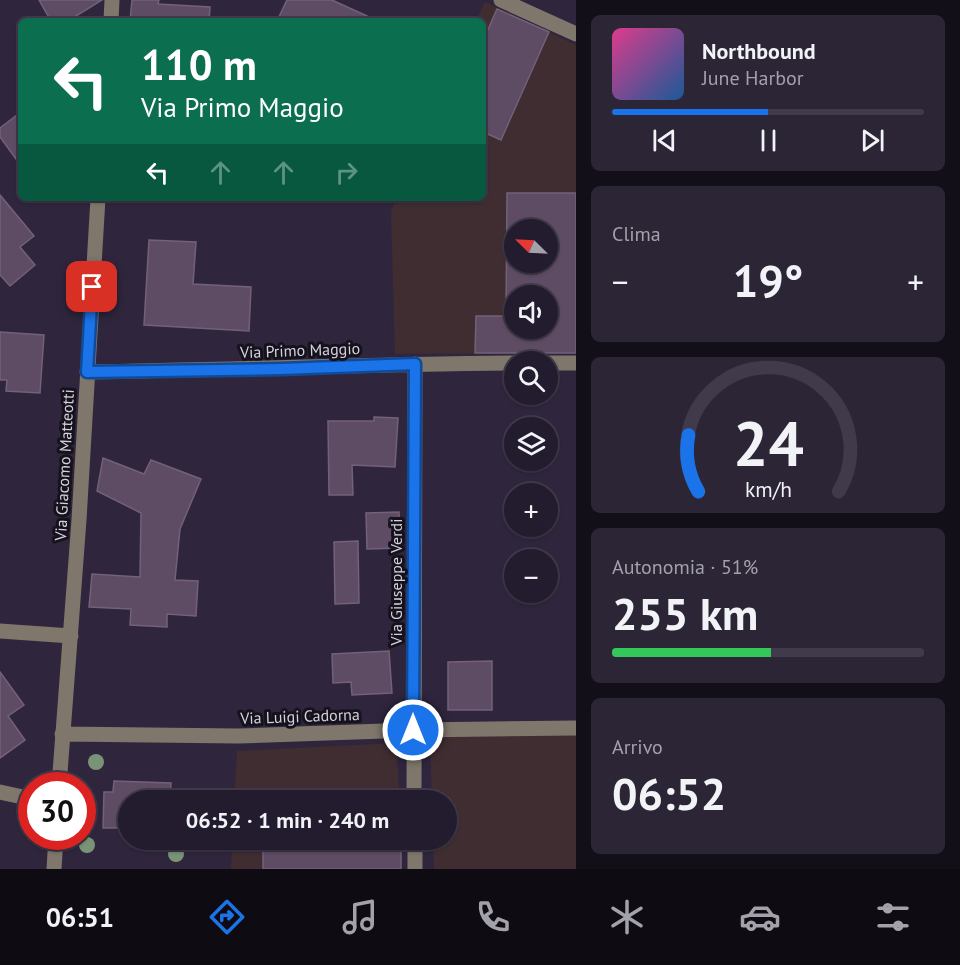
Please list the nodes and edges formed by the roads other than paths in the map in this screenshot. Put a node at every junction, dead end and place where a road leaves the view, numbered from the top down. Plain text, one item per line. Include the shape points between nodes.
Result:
1 (112, 0) edge
2 (501, 0) edge
3 (111, 18) edge
4 (576, 34) edge
5 (98, 201) edge
6 (504, 363) edge
7 (558, 363) edge
8 (576, 363) edge
9 (415, 364) junction
10 (87, 372) junction
11 (0, 631) edge
12 (72, 636) junction
13 (576, 728) edge
14 (413, 730) junction
15 (62, 734) junction
16 (60, 772) edge
17 (414, 790) edge
18 (0, 792) edge
19 (18, 796) edge
20 (55, 850) edge
21 (415, 850) edge
22 (54, 869) edge
23 (415, 869) edge

1 - 3 street
2 - 4 street
5 - 10 street, Via Giacomo Matteotti
6 - 9 street, Via Primo Maggio
7 - 8 street
9 - 10 street, Via Primo Maggio
9 - 14 street, Via Giuseppe Verdi
10 - 12 street, Via Giacomo Matteotti
11 - 12 street
12 - 15 street, Via Giacomo Matteotti
13 - 14 street, Via Luigi Cadorna
14 - 15 street, Via Luigi Cadorna via 238,736
14 - 17 street, Via Giuseppe Verdi
15 - 16 street, Via Giacomo Matteotti
18 - 19 street
20 - 22 street
21 - 23 street

